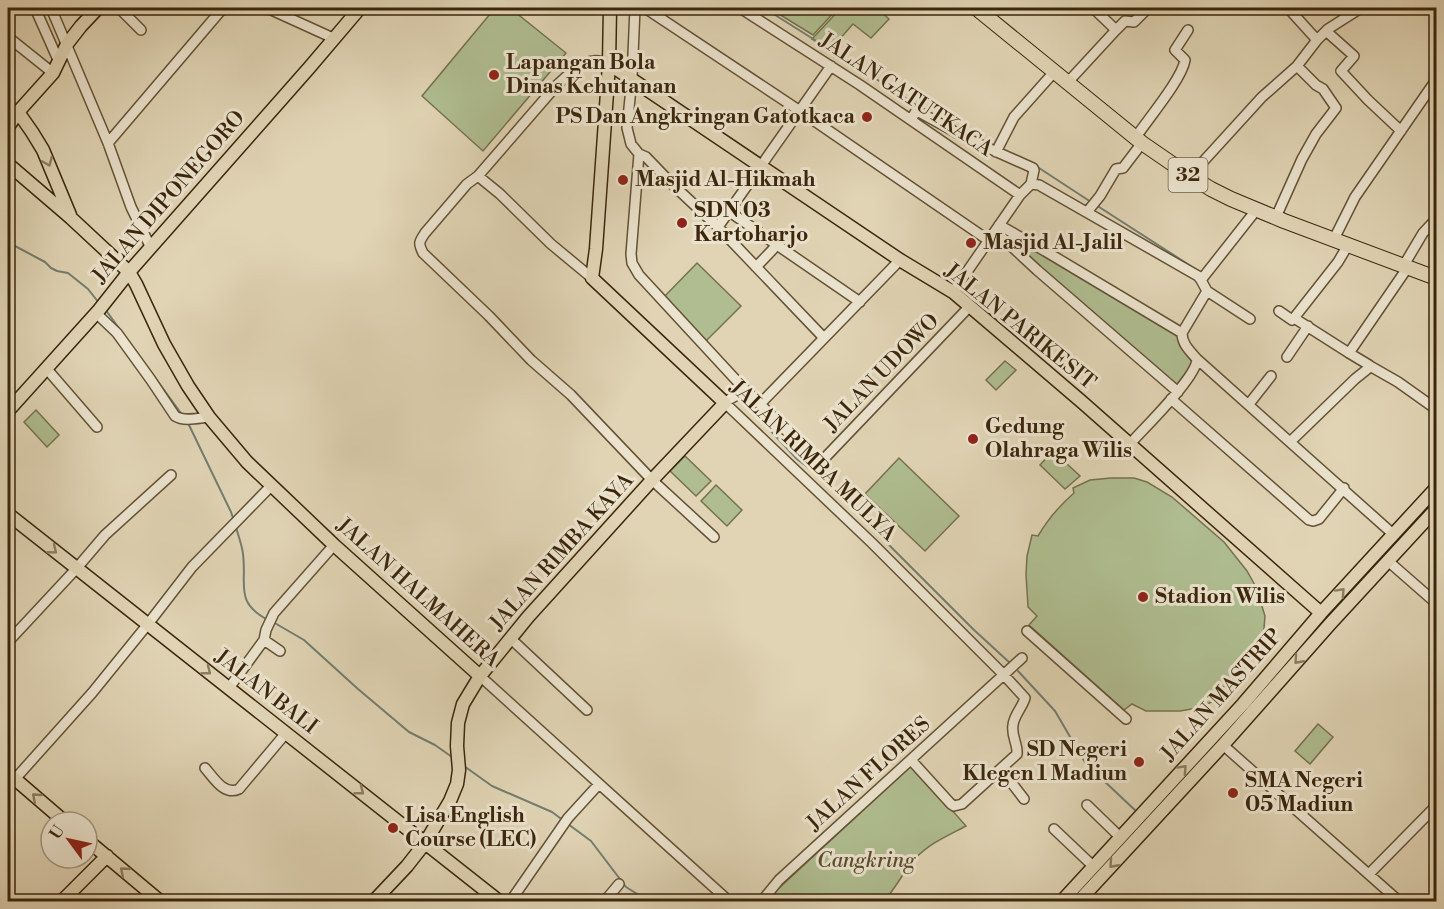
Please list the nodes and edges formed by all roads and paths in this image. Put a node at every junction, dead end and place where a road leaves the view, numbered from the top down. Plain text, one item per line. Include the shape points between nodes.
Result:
1 (35, 8) edge
2 (51, 8) edge
3 (98, 8) edge
4 (119, 8) edge
5 (223, 8) edge
6 (267, 8) edge
7 (360, 8) edge
8 (610, 8) edge
9 (634, 8) edge
10 (645, 8) edge
11 (740, 8) edge
12 (978, 8) edge
13 (1093, 8) edge
14 (1148, 8) edge
15 (1288, 8) edge
16 (1361, 8) edge
17 (141, 30) dead end
18 (1116, 30) junction
19 (1188, 30) dead end
20 (1326, 31) junction
21 (8, 37) edge
22 (333, 38) junction
23 (1317, 40) junction
24 (68, 44) junction
25 (609, 64) junction
26 (831, 66) junction
27 (1298, 66) junction
28 (56, 68) junction
29 (1055, 71) junction
30 (632, 78) junction
31 (1437, 80) edge
32 (1068, 82) junction
33 (800, 111) junction
34 (18, 112) junction
35 (910, 120) junction
36 (8, 127) edge
37 (1401, 131) junction
38 (1139, 140) junction
39 (108, 143) junction
40 (998, 149) junction
41 (639, 154) junction
42 (8, 164) edge
43 (761, 167) junction
44 (478, 176) junction
45 (1190, 176) junction
46 (1035, 184) junction
47 (1020, 195) junction
48 (1257, 209) junction
49 (729, 212) junction
50 (1087, 212) junction
51 (1276, 217) junction
52 (71, 218) junction
53 (1437, 219) edge
54 (718, 227) junction
55 (997, 228) junction
56 (1334, 238) junction
57 (988, 240) junction
58 (777, 245) junction
59 (1348, 245) junction
60 (151, 248) junction
61 (900, 260) junction
62 (1406, 266) junction
63 (756, 267) junction
64 (129, 272) junction
65 (592, 278) junction
66 (1437, 278) edge
67 (1201, 280) junction
68 (1206, 291) junction
69 (953, 292) junction
70 (860, 302) junction
71 (970, 306) junction
72 (97, 311) junction
73 (1279, 311) dead end
74 (1294, 318) junction
75 (1250, 319) dead end
76 (1308, 326) junction
77 (1182, 333) junction
78 (824, 338) junction
79 (1349, 353) junction
80 (1287, 357) dead end
81 (1197, 359) junction
82 (1370, 366) junction
83 (46, 368) junction
84 (1271, 376) dead end
85 (748, 393) junction
86 (1174, 395) junction
87 (725, 403) junction
88 (760, 404) junction
89 (1249, 404) junction
90 (1437, 409) edge
91 (8, 411) edge
92 (209, 417) junction
93 (97, 427) dead end
94 (1290, 442) junction
95 (1130, 444) junction
96 (171, 475) dead end
97 (652, 480) junction
98 (271, 486) junction
99 (1344, 488) junction
100 (1437, 488) edge
101 (1437, 509) edge
102 (8, 514) edge
103 (1393, 534) junction
104 (714, 537) dead end
105 (334, 545) junction
106 (1388, 561) junction
107 (76, 569) junction
108 (1437, 603) edge
109 (1321, 613) junction
110 (148, 624) junction
111 (1027, 631) dead end
112 (510, 638) junction
113 (264, 640) junction
114 (8, 642) edge
115 (280, 651) dead end
116 (1021, 659) dead end
117 (1005, 675) junction
118 (480, 676) junction
119 (229, 688) junction
120 (587, 710) dead end
121 (1126, 719) dead end
122 (286, 733) junction
123 (1222, 745) junction
124 (911, 760) junction
125 (205, 768) dead end
126 (1001, 769) junction
127 (11, 776) edge
128 (599, 784) junction
129 (1024, 799) dead end
130 (1086, 805) dead end
131 (1437, 806) edge
132 (51, 810) edge
133 (1146, 819) junction
134 (1054, 829) dead end
135 (1120, 837) junction
136 (425, 843) junction
137 (99, 850) edge
138 (107, 856) junction
139 (1094, 867) junction
140 (1369, 874) junction
141 (620, 884) dead end
142 (61, 902) edge
143 (161, 902) edge
144 (373, 902) edge
145 (500, 902) edge
146 (510, 902) edge
147 (604, 902) edge
148 (730, 902) edge
149 (761, 902) edge
150 (1061, 902) edge
151 (1078, 902) edge
152 (1400, 902) edge

1 - 28 street
2 - 24 street
3 - 24 main road
4 - 17 street
5 - 39 street
6 - 22 street
7 - 22 main road, JALAN DIPONEGORO
8 - 25 main road
9 - 30 street
10 - 33 street
11 - 26 street, JALAN GATUTKACA
12 - 29 highway, 32
13 - 18 street
14 - 18 street via 1134,22 1125,21
15 - 23 street
16 - 20 street
18 - 32 street
19 - 38 street via 1175,50 1185,60 1184,65
20 - 23 street
20 - 37 street via 1354,56 1341,71
21 - 28 street
22 - 60 main road, JALAN DIPONEGORO
23 - 27 street
24 - 28 main road
24 - 39 street
25 - 30 main road, JALAN PARIKESIT
25 - 44 street via 590,61 568,75
25 - 65 main road
26 - 33 street
26 - 35 street, JALAN GATUTKACA
27 - 45 street via 1262,97
27 - 51 street via 1336,108 1302,159
28 - 34 main road
29 - 32 highway, 32
29 - 40 street via 1014,117
30 - 41 street via 627,128 631,144
30 - 43 main road, JALAN PARIKESIT
31 - 37 street
32 - 38 highway, 32
33 - 43 street
33 - 57 street
34 - 36 main road
34 -> 52 main road via 43,150
35 - 40 street via 916,111 968,139
35 - 47 street, JALAN GATUTKACA
37 - 56 street via 1355,197
38 - 45 highway, 32
38 - 50 street via 1124,168 1116,170
39 - 60 street
40 - 46 street via 1033,168
41 - 54 street
41 - 85 street via 632,263
42 - 52 main road, JALAN HALMAHERA
43 - 49 street
43 - 61 main road, JALAN PARIKESIT
44 - 65 street
44 - 97 street via 419,241 423,253 571,395
45 - 48 highway, 32
46 - 47 street
46 - 50 street
47 - 55 street
48 - 51 highway, 32
48 - 67 street
49 - 54 street
49 - 58 street
50 - 67 street
51 - 56 highway, 32
52 - 64 main road, JALAN HALMAHERA
53 - 62 street via 1424,233
54 - 63 street
55 - 57 street
55 - 77 street via 1045,251
55 - 86 street via 1037,270
56 - 59 highway, 32
57 - 69 street
58 - 63 street
58 - 70 street
59 - 62 highway, 32
59 - 74 street
60 - 64 main road, JALAN DIPONEGORO
61 - 69 main road, JALAN PARIKESIT
61 - 70 street
62 - 66 highway, 32
62 - 79 street
63 - 78 street
64 - 72 main road, JALAN DIPONEGORO
64 - 92 main road, JALAN HALMAHERA via 164,344
65 - 87 main road, JALAN RIMBA MULYA
67 - 68 street
68 - 75 street
68 - 77 street
69 - 71 main road, JALAN PARIKESIT
70 - 78 street
71 - 88 street, JALAN UDOWO via 819,464
71 - 95 main road, JALAN PARIKESIT
72 - 83 main road, JALAN DIPONEGORO
72 - 92 street via 178,419
73 - 74 street
74 - 76 street
76 - 79 street
76 - 80 street
77 - 81 street via 1184,345
78 - 88 street
79 - 82 street
81 - 86 street via 1196,368
81 - 89 street
82 - 90 street
82 - 94 street
83 - 91 main road, JALAN DIPONEGORO
83 - 93 street
84 - 89 street
85 - 87 street via 733,396
85 - 88 street
86 - 95 street
86 - 99 street via 1309,520 1319,519
87 - 97 main road, JALAN RIMBA KAYA
87 - 117 street, JALAN RIMBA MULYA
89 - 94 street
92 - 98 main road, JALAN HALMAHERA
94 - 99 street
95 - 109 main road, JALAN PARIKESIT
96 - 107 street via 105,535
97 - 104 street
97 - 112 main road, JALAN RIMBA KAYA
98 - 105 main road, JALAN HALMAHERA
98 - 110 street via 192,567
99 - 103 street
100 - 103 main road, JALAN MASTRIP
101 - 106 main road, JALAN MASTRIP
102 -> 107 main road, JALAN BALI
109 -> 103 main road, JALAN MASTRIP
105 - 113 street via 282,602 270,620
105 - 118 main road, JALAN HALMAHERA
106 - 108 street
106 -> 123 main road, JALAN MASTRIP
107 - 110 main road, JALAN BALI
107 - 114 street
133 -> 109 main road, JALAN MASTRIP
110 -> 119 main road, JALAN BALI
110 - 127 street via 92,693
111 - 121 street
112 - 118 main road, JALAN RIMBA KAYA
112 - 120 street
113 - 115 street
113 - 119 street
116 - 117 street, JALAN FLORES
117 - 124 street, JALAN FLORES
117 - 126 street, JALAN RIMBA MULYA via 1024,698 1012,726 1017,754
118 - 128 street, JALAN HALMAHERA
118 - 136 main road, JALAN RIMBA KAYA via 463,704 458,723 457,784
119 - 122 main road, JALAN BALI
122 - 125 street via 239,789 228,791 221,787
122 -> 136 main road, JALAN BALI
123 - 133 main road, JALAN MASTRIP
123 - 140 street
124 - 126 street via 954,806 962,804
124 - 149 street, JALAN FLORES via 779,880
126 - 129 street
132 -> 127 main road
128 - 146 street via 566,821
128 - 148 street, JALAN HALMAHERA
130 - 135 street
131 - 140 street
133 - 135 main road, JALAN MASTRIP
133 -> 151 main road, JALAN MASTRIP
134 - 139 street
135 - 139 main road, JALAN MASTRIP
136 - 144 main road, JALAN RIMBA KAYA
136 - 145 main road, JALAN BALI
137 - 138 main road
138 - 142 main road
143 -> 138 main road
139 - 150 main road, JALAN MASTRIP
140 - 152 street
141 - 147 street

